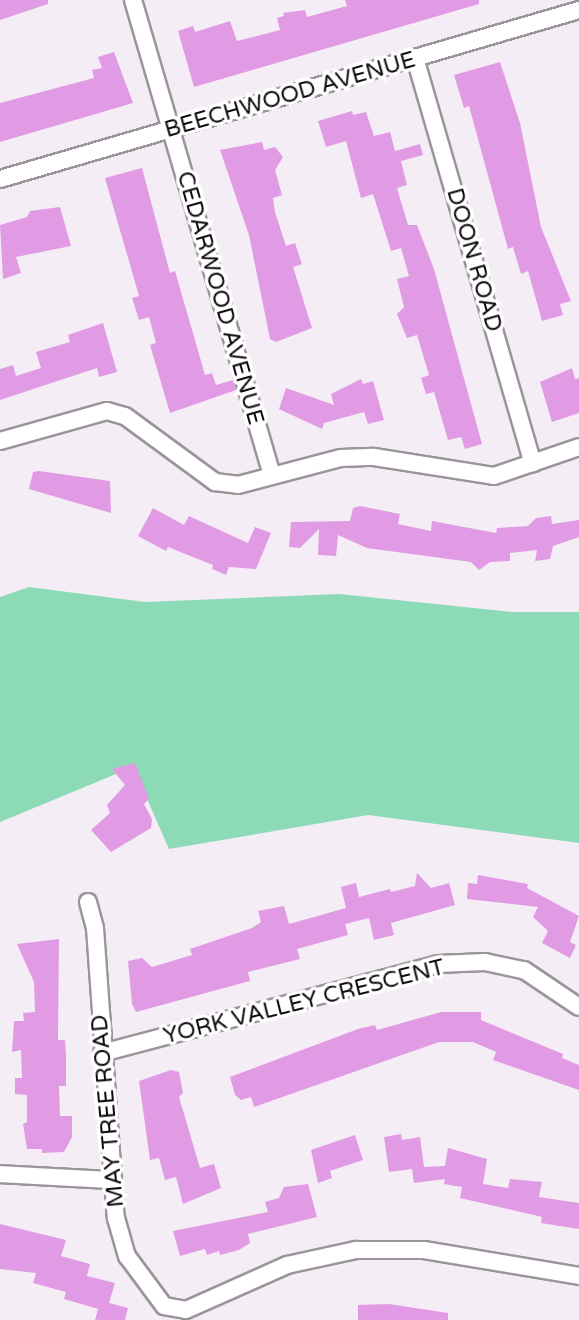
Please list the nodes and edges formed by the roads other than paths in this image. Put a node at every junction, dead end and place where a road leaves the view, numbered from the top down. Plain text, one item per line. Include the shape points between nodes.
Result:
1 (133, 0) edge
2 (579, 10) edge
3 (415, 58) junction
4 (171, 130) junction
5 (0, 179) edge
6 (0, 441) edge
7 (579, 447) edge
8 (533, 463) junction
9 (272, 475) junction
10 (88, 902) dead end
11 (579, 1007) edge
12 (102, 1054) junction
13 (0, 1174) edge
14 (111, 1180) junction
15 (579, 1276) edge

1 - 4 street, CEDARWOOD AVENUE
2 - 3 street, BEECHWOOD AVENUE
3 - 4 street, BEECHWOOD AVENUE
3 - 8 street, DOON ROAD
4 - 5 street, BEECHWOOD AVENUE
4 - 9 street, CEDARWOOD AVENUE
6 - 9 street via 107,411 125,416 215,482 238,485
7 - 8 street
8 - 9 street via 494,476 374,457 341,458
10 - 12 street, MAY TREE ROAD via 95,928
11 - 12 street, YORK VALLEY CRESCENT via 524,970 485,962 438,964
12 - 14 street, MAY TREE ROAD
13 - 14 street
14 - 15 street, MAY TREE ROAD via 127,1256 164,1306 186,1310 287,1265 356,1250 424,1250

